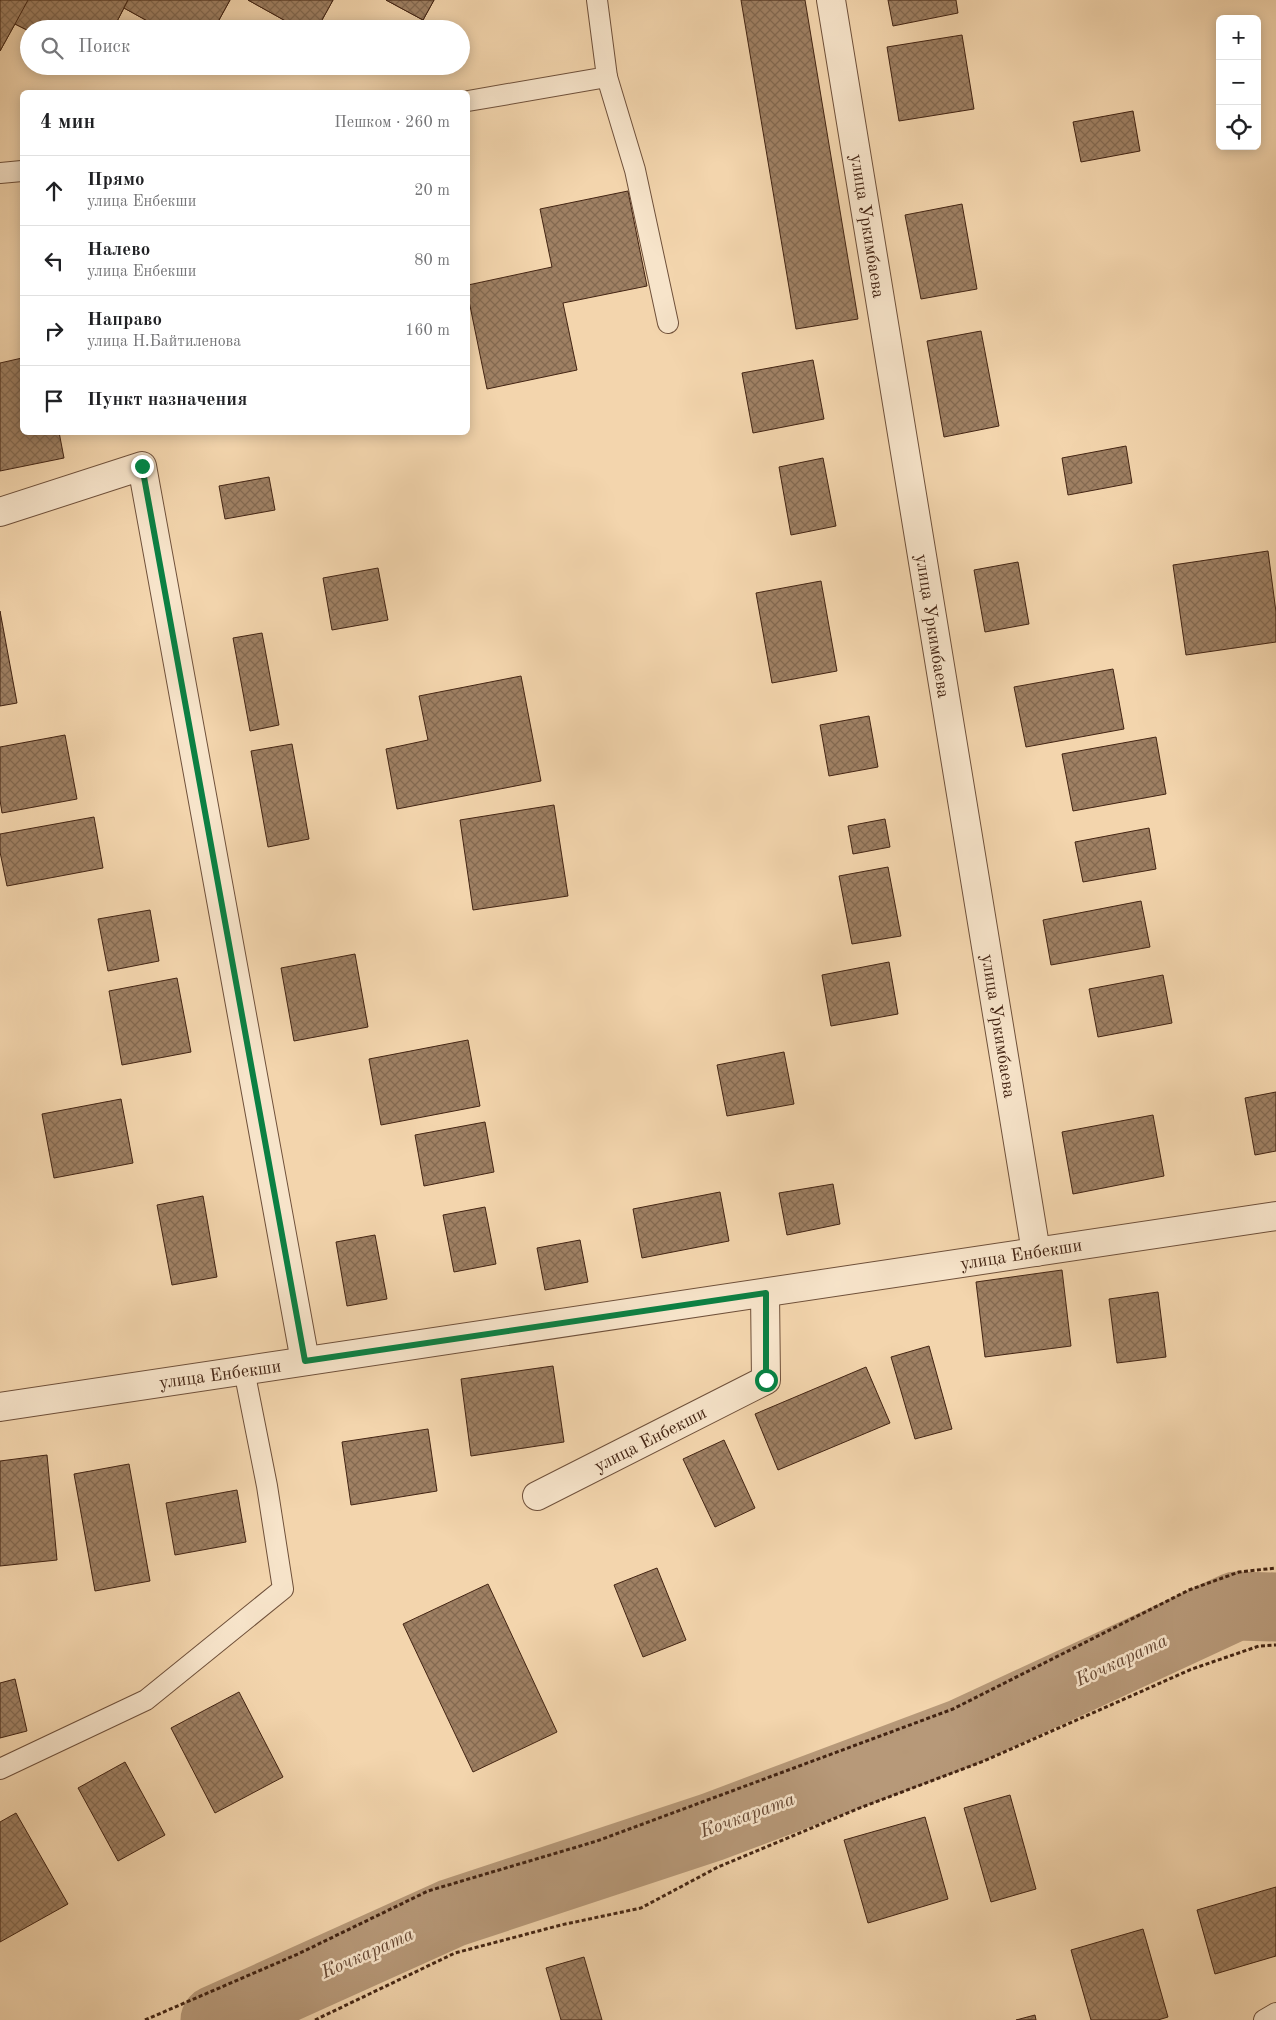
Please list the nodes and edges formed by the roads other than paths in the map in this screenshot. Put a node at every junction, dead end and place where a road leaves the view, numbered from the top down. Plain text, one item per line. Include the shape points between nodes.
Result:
1 (597, 0) edge
2 (831, 0) edge
3 (607, 77) junction
4 (470, 101) edge
5 (20, 171) edge
6 (0, 173) edge
7 (668, 323) dead end
8 (0, 512) edge
9 (1276, 1216) edge
10 (1036, 1252) junction
11 (766, 1293) junction
12 (305, 1361) junction
13 (244, 1370) junction
14 (0, 1407) edge
15 (536, 1496) dead end
16 (0, 1769) edge
17 (1276, 2013) edge
18 (1264, 2020) edge

1 - 3 lane
2 - 10 street, улица Уркимбаева
3 - 4 lane
3 - 7 lane via 635,170
5 - 6 lane
8 - 12 street via 142,466
9 - 10 street, улица Енбекши
10 - 11 street, улица Енбекши
11 - 12 street, улица Енбекши
11 - 15 street, улица Енбекши via 766,1380
12 - 13 street, улица Енбекши
13 - 14 street, улица Енбекши
13 - 16 lane via 283,1589 146,1700
17 - 18 lane

